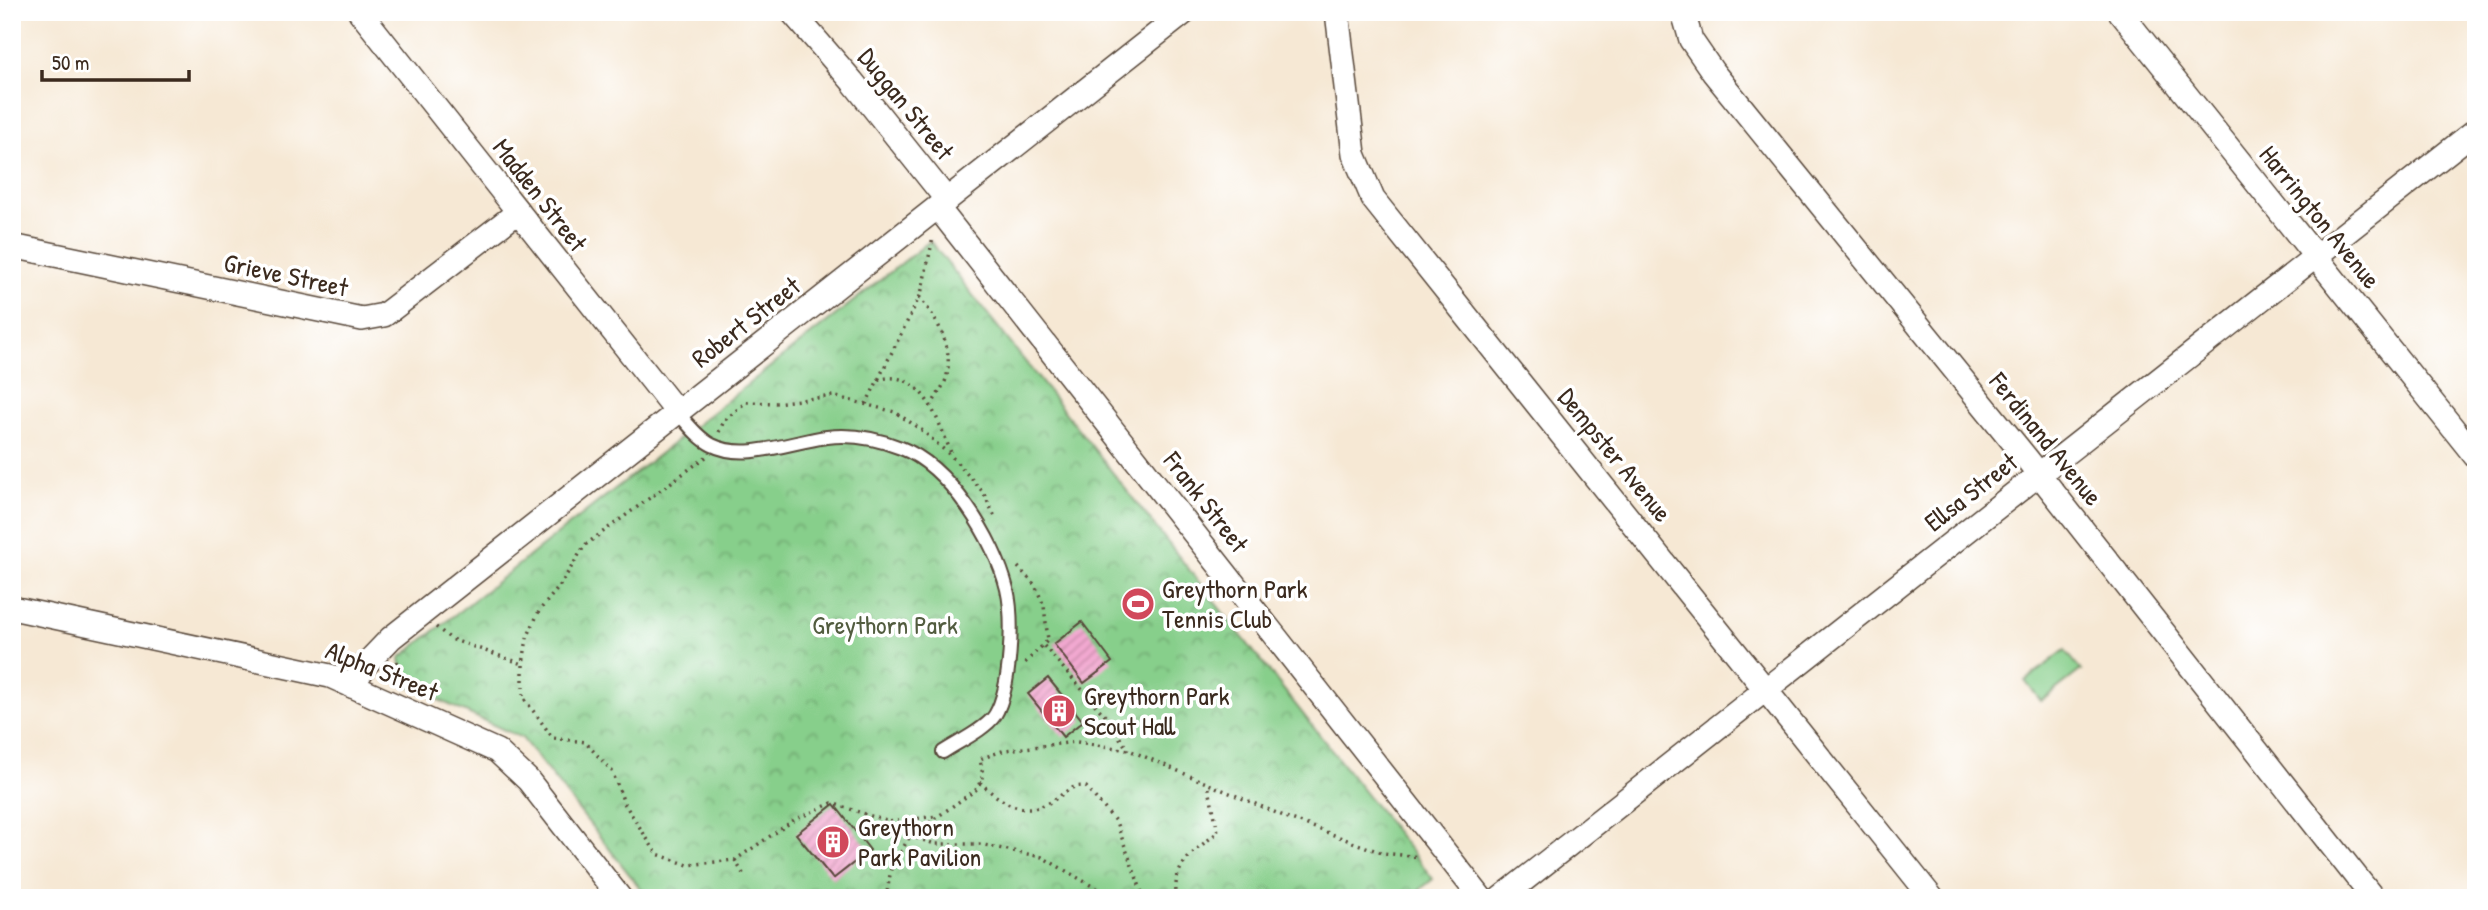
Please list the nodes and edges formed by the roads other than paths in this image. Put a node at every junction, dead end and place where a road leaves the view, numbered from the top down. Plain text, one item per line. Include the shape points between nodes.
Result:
1 (360, 12) edge
2 (792, 12) edge
3 (1185, 12) edge
4 (1337, 12) edge
5 (1682, 12) edge
6 (2120, 12) edge
7 (2476, 130) edge
8 (942, 204) junction
9 (518, 212) junction
10 (12, 246) edge
11 (2316, 256) junction
12 (677, 412) junction
13 (2476, 457) edge
14 (2038, 474) junction
15 (12, 608) edge
16 (358, 677) junction
17 (1766, 688) junction
18 (943, 752) dead end
19 (620, 898) edge
20 (1481, 898) edge
21 (1500, 898) edge
22 (1932, 898) edge
23 (2373, 898) edge

1 - 9 street, Madden Street
2 - 8 street, Duggan Street via 852,81
3 - 8 street, Robert Street
4 - 17 street, Dempster Avenue via 1354,154 1373,200
5 - 14 street, Ferdinand Avenue via 1691,40 1713,72
6 - 11 street, Harrington Avenue
7 - 11 street, Ellsa Street
8 - 12 street, Robert Street
8 - 20 street, Frank Street
9 - 10 street, Grieve Street via 384,315 362,319
9 - 12 street, Madden Street
11 - 13 street, Harrington Avenue
11 - 14 street, Ellsa Street
12 - 16 street, Robert Street via 391,638
12 - 18 lane via 712,445 751,451 830,437 872,440 904,449 921,458 958,493 1007,590 1010,637 1004,695 993,718
14 - 17 street, Ellsa Street
14 - 23 street, Ferdinand Avenue
15 - 16 street, Alpha Street
16 - 19 street, Alpha Street via 504,755
17 - 21 street, Ellsa Street
17 - 22 street, Dempster Avenue

